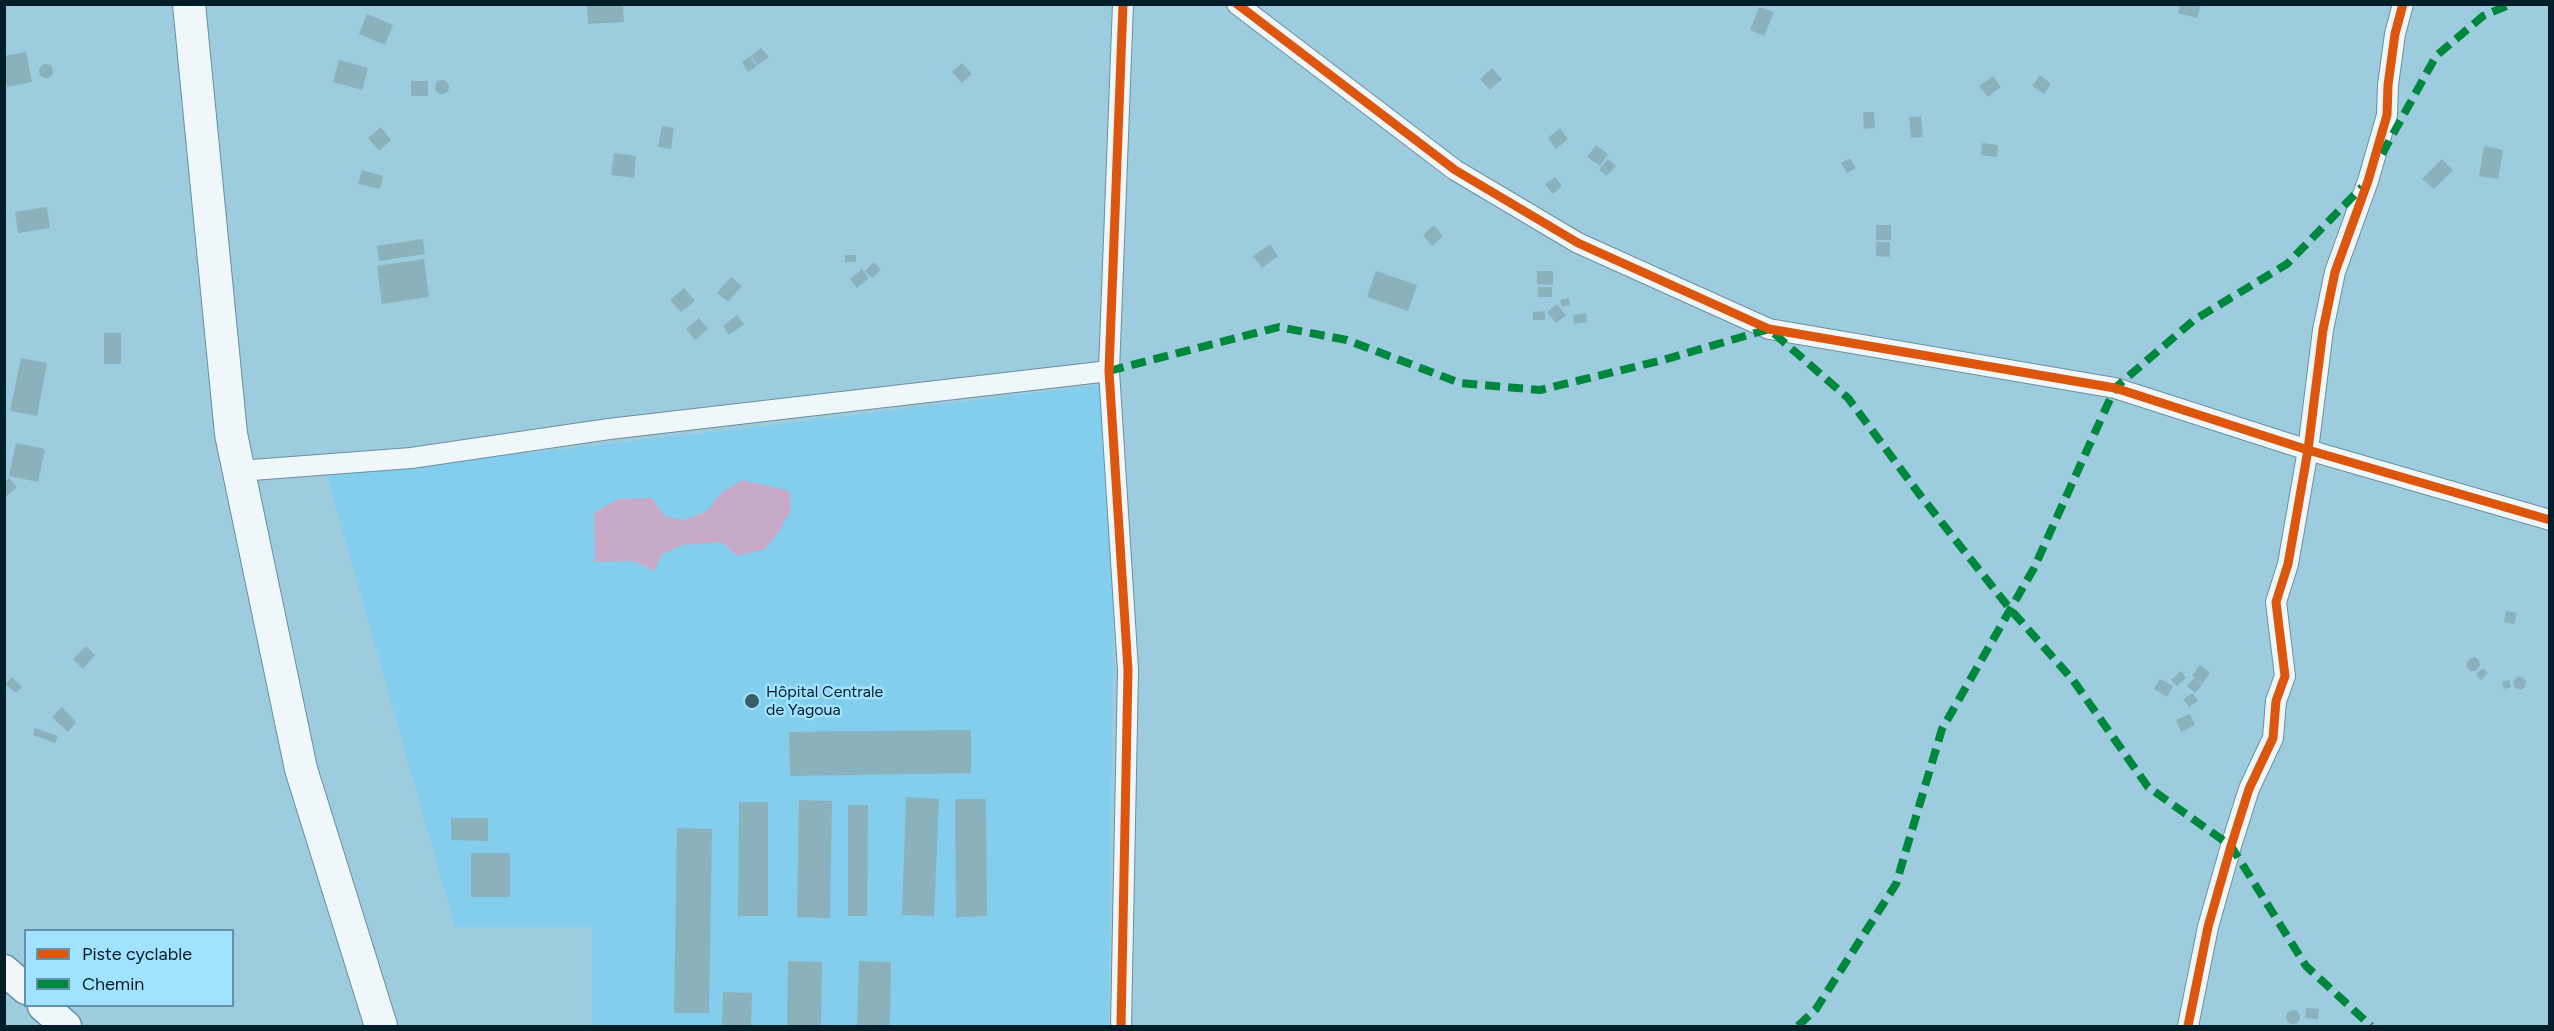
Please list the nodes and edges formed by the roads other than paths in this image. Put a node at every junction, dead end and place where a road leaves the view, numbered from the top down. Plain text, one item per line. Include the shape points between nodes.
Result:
1 (189, 4) edge
2 (1123, 4) edge
3 (1238, 4) edge
4 (2403, 4) edge
5 (1109, 371) junction
6 (2308, 450) junction
7 (239, 471) junction
8 (2550, 520) edge
9 (4, 970) edge
10 (24, 987) edge
11 (45, 1007) edge
12 (66, 1026) edge
13 (381, 1026) edge
14 (1121, 1026) edge
15 (2188, 1026) edge

1 - 7 highway via 231,434
2 - 5 street
3 - 6 street via 1455,170 1578,243 1768,329 2115,388
4 - 6 street via 2388,85 2387,115 2335,272 2323,330
5 - 7 street via 609,429 411,458
5 - 14 street via 1128,670
6 - 8 street
6 - 15 street via 2288,564 2276,602 2285,676 2276,701 2273,738 2249,789 2231,846 2208,927
7 - 13 highway via 301,769
9 - 10 main road
11 - 12 main road

